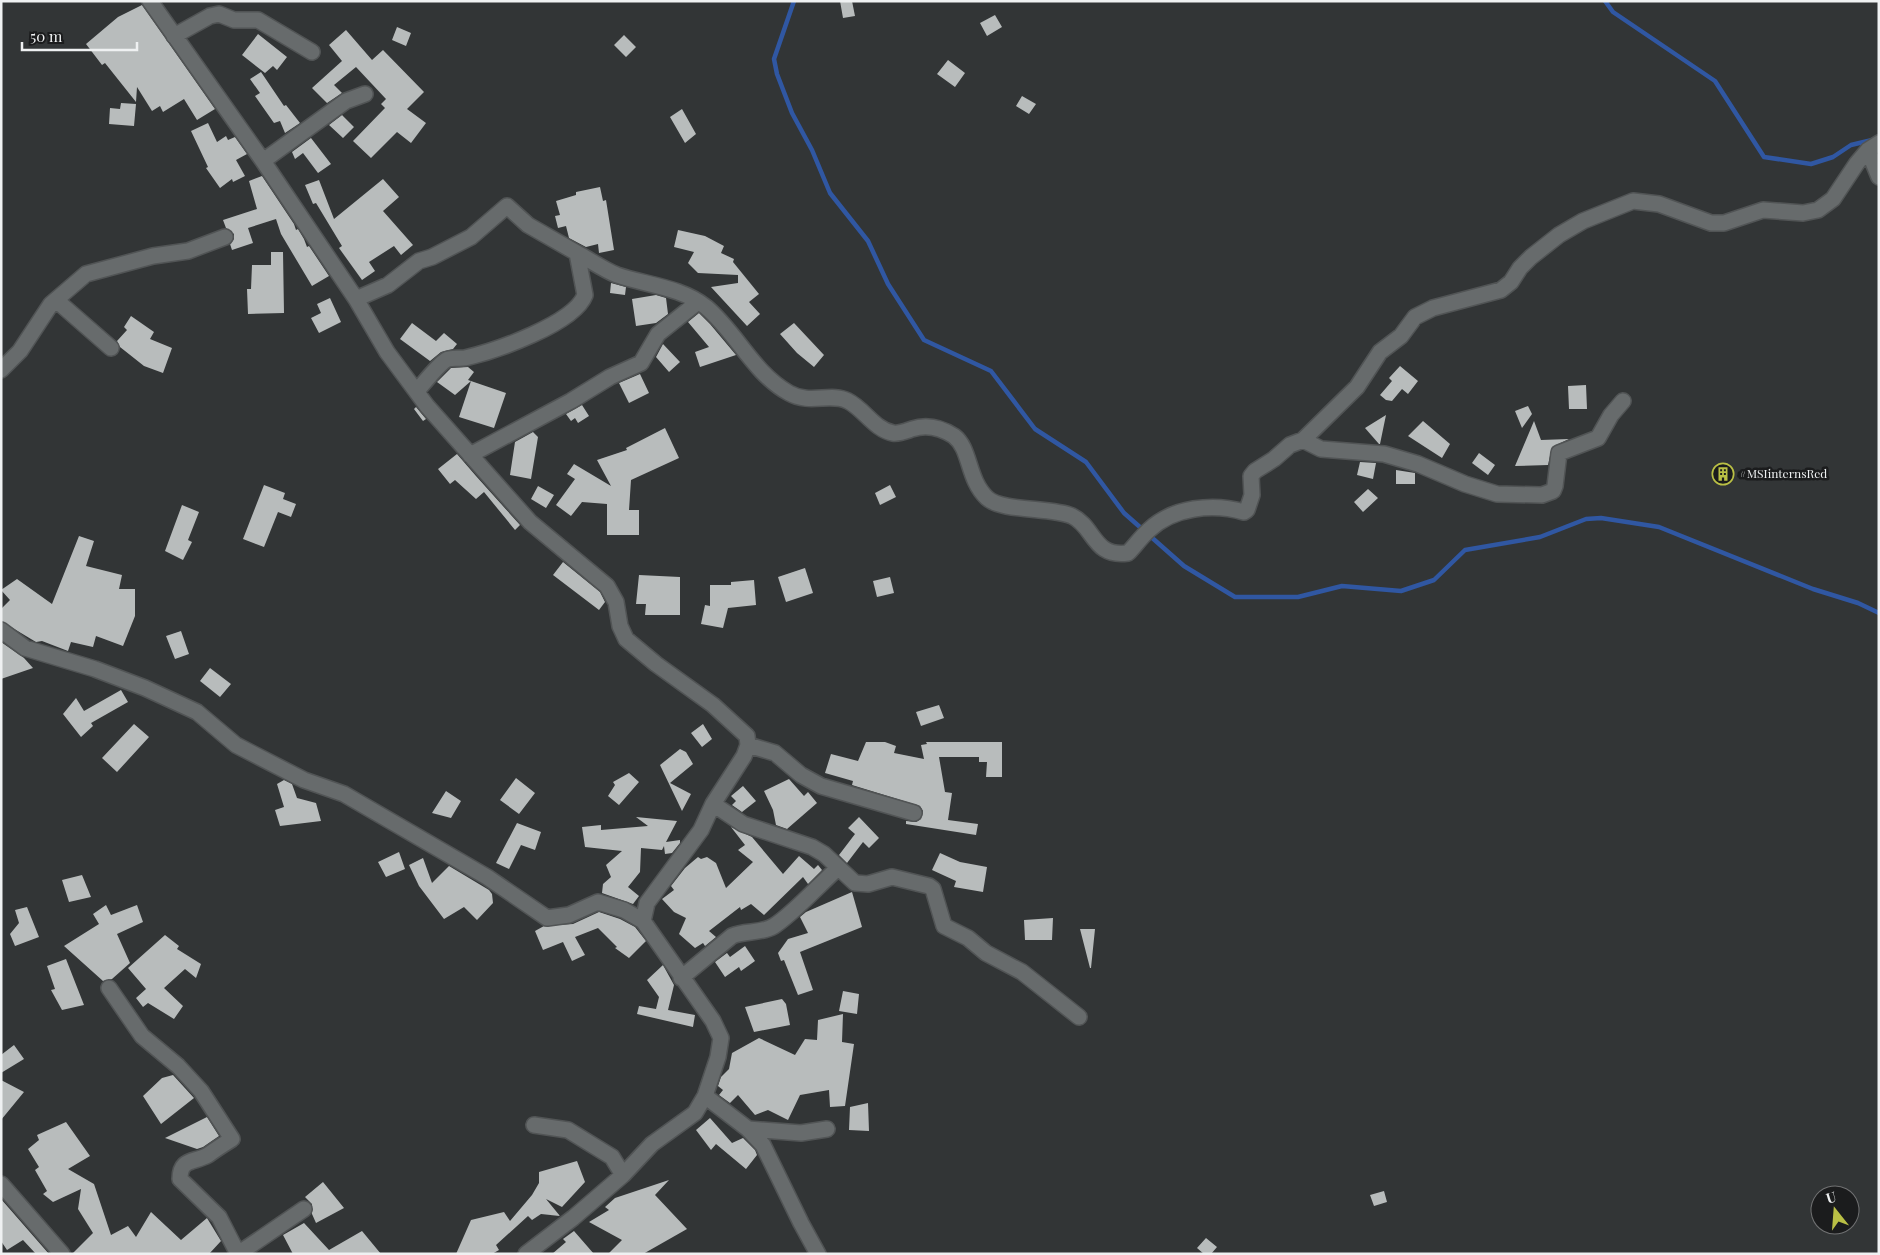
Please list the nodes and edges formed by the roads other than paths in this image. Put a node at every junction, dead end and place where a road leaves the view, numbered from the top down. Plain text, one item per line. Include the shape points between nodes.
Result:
1 (150, 1) edge
2 (174, 36) junction
3 (312, 52) dead end
4 (365, 94) dead end
5 (1874, 147) edge
6 (263, 161) junction
7 (1879, 177) edge
8 (225, 237) dead end
9 (577, 254) junction
10 (356, 299) junction
11 (56, 300) junction
12 (698, 302) junction
13 (110, 348) dead end
14 (1, 370) edge
15 (417, 391) junction
16 (1623, 401) dead end
17 (1303, 440) junction
18 (470, 455) junction
19 (1, 630) edge
20 (748, 745) junction
21 (713, 804) junction
22 (914, 813) dead end
23 (838, 868) junction
24 (643, 921) junction
25 (681, 978) junction
26 (109, 988) dead end
27 (1079, 1017) dead end
28 (705, 1096) junction
29 (534, 1125) dead end
30 (748, 1129) junction
31 (827, 1129) dead end
32 (624, 1175) junction
33 (1, 1184) edge
34 (304, 1209) dead end
35 (62, 1254) edge
36 (238, 1254) edge
37 (526, 1254) edge
38 (818, 1254) edge

1 - 2 street
2 - 3 street via 219,14 230,19 258,20
2 - 6 street
4 - 6 street via 346,101
5 - 7 street
5 - 17 street via 1833,199 1818,210 1803,213 1763,210 1724,223 1710,223 1660,204 1633,201 1583,221 1532,256 1501,290 1433,308 1415,317 1401,336 1380,352 1357,388
6 - 10 street
8 - 11 street via 188,251 153,256 86,274
9 - 10 street via 528,225 507,206 471,237 419,261 388,285
9 - 12 street via 616,274 662,287
9 - 15 street via 585,295 576,308 555,323 520,338 465,358 446,360
10 - 15 street via 387,352
11 - 13 street
11 - 14 street via 20,351
12 - 17 street via 725,328 767,378 790,393 806,400 846,400 880,428 894,434 924,426 938,428 962,444 974,481 990,500 1072,516 1111,553 1128,553 1148,530 1163,520 1199,508 1216,506 1248,510 1252,495 1251,476 1290,445
12 - 18 street via 658,334 641,363
15 - 18 street
16 - 17 street via 1598,438 1559,453 1553,491 1542,495 1497,494 1384,454 1321,449
18 - 20 street via 530,522 607,586 616,602 626,640 738,726 747,736
19 - 24 street via 25,648 96,669 197,712 236,745 297,777 344,794 487,877 547,918 569,915 598,902 624,910
20 - 21 street
20 - 22 street via 775,753 801,775 821,786
21 - 23 street via 743,824 812,847
21 - 24 street via 700,830 647,903
23 - 25 street via 774,926 732,936
23 - 27 street via 855,883 892,877 929,886 944,926 1022,972
24 - 25 street
25 - 28 street via 713,1021 721,1038
26 - 36 street via 142,1036 178,1066 201,1091 232,1138 205,1156 187,1162 180,1171 180,1179 219,1217
28 - 30 street
28 - 32 street via 695,1113 652,1144
29 - 32 street via 568,1130 612,1157
30 - 31 street via 801,1133
30 - 38 street via 771,1157
32 - 37 street
33 - 35 street
34 - 36 street

